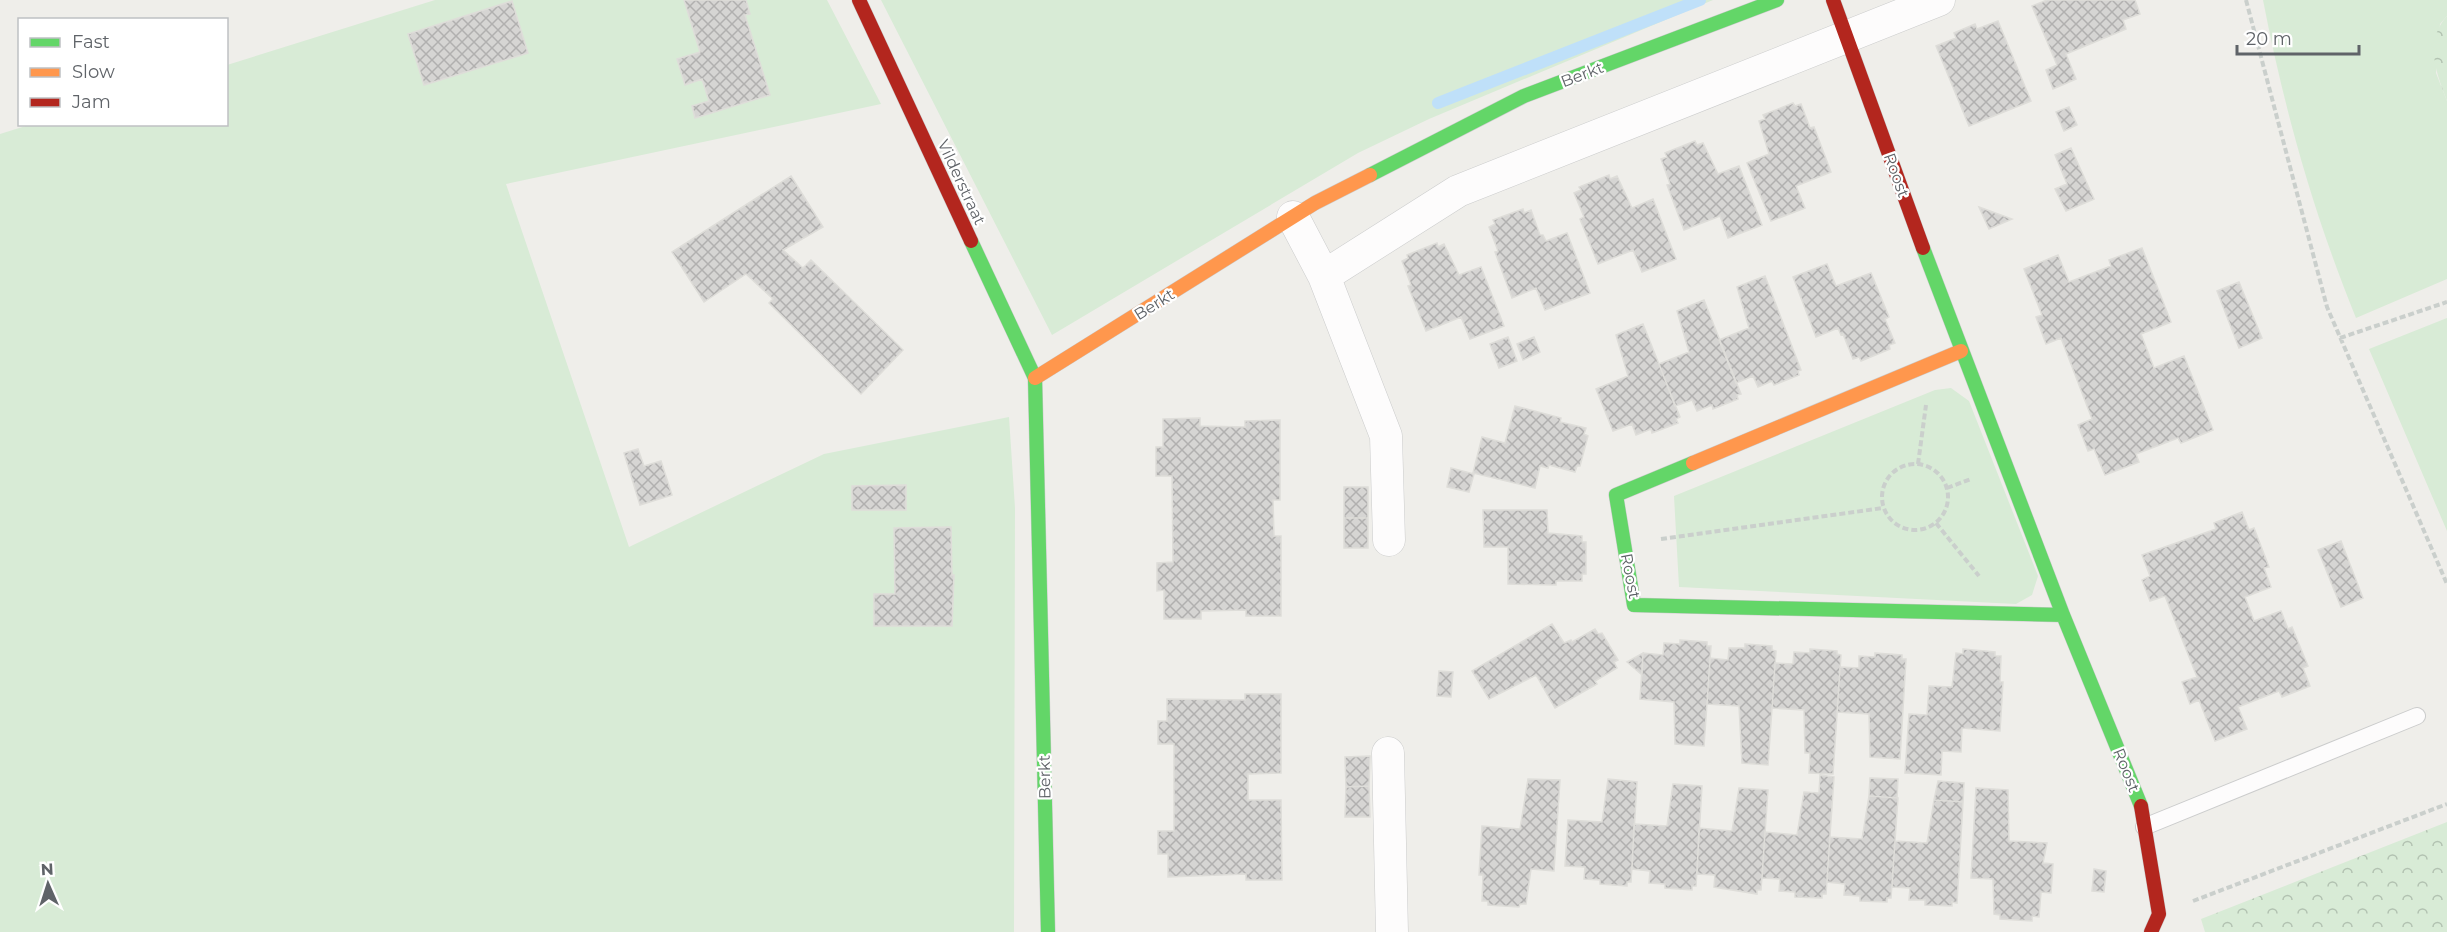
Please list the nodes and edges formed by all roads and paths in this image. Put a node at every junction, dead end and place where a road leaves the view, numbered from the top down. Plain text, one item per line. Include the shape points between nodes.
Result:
1 (859, 0) edge
2 (1777, 0) edge
3 (1833, 0) edge
4 (1939, 0) edge
5 (2246, 0) edge
6 (1846, 37) junction
7 (1293, 217) junction
8 (1324, 276) junction
9 (2447, 303) edge
10 (2340, 338) junction
11 (1961, 351) junction
12 (1932, 363) junction
13 (1035, 378) junction
14 (1918, 464) junction
15 (1883, 508) junction
16 (1936, 523) junction
17 (1389, 540) dead end
18 (1624, 545) junction
19 (2447, 584) edge
20 (2010, 614) junction
21 (2063, 615) junction
22 (2417, 716) dead end
23 (1388, 753) dead end
24 (2447, 804) edge
25 (2144, 827) junction
26 (2159, 914) junction
27 (1048, 932) edge
28 (1392, 932) edge
29 (2151, 932) edge

1 - 13 street, Vilderstraat
2 - 7 street, Berkt via 1524,96
3 - 6 street, Roost
4 - 6 street
5 - 10 path via 2327,307
6 - 8 street via 1458,191
6 - 11 street, Roost
7 - 8 street
7 - 13 street, Berkt
8 - 17 street via 1386,436
9 - 10 path
10 - 19 path
11 - 12 street, Roost
11 - 21 street, Roost
12 - 14 path
12 - 18 street, Roost via 1616,495
13 - 27 street, Berkt
14 - 15 path via 1906,465 1888,477 1883,487
14 - 16 path via 1938,473 1947,488 1947,504
15 - 16 path via 1888,517 1905,529 1926,528
15 - 18 path
16 - 20 path
18 - 20 street, Roost via 1634,605
20 - 21 street, Roost
21 - 25 street, Roost via 2139,797
22 - 25 lane
23 - 28 street
24 - 26 path
25 - 26 street, Roost
26 - 29 street

